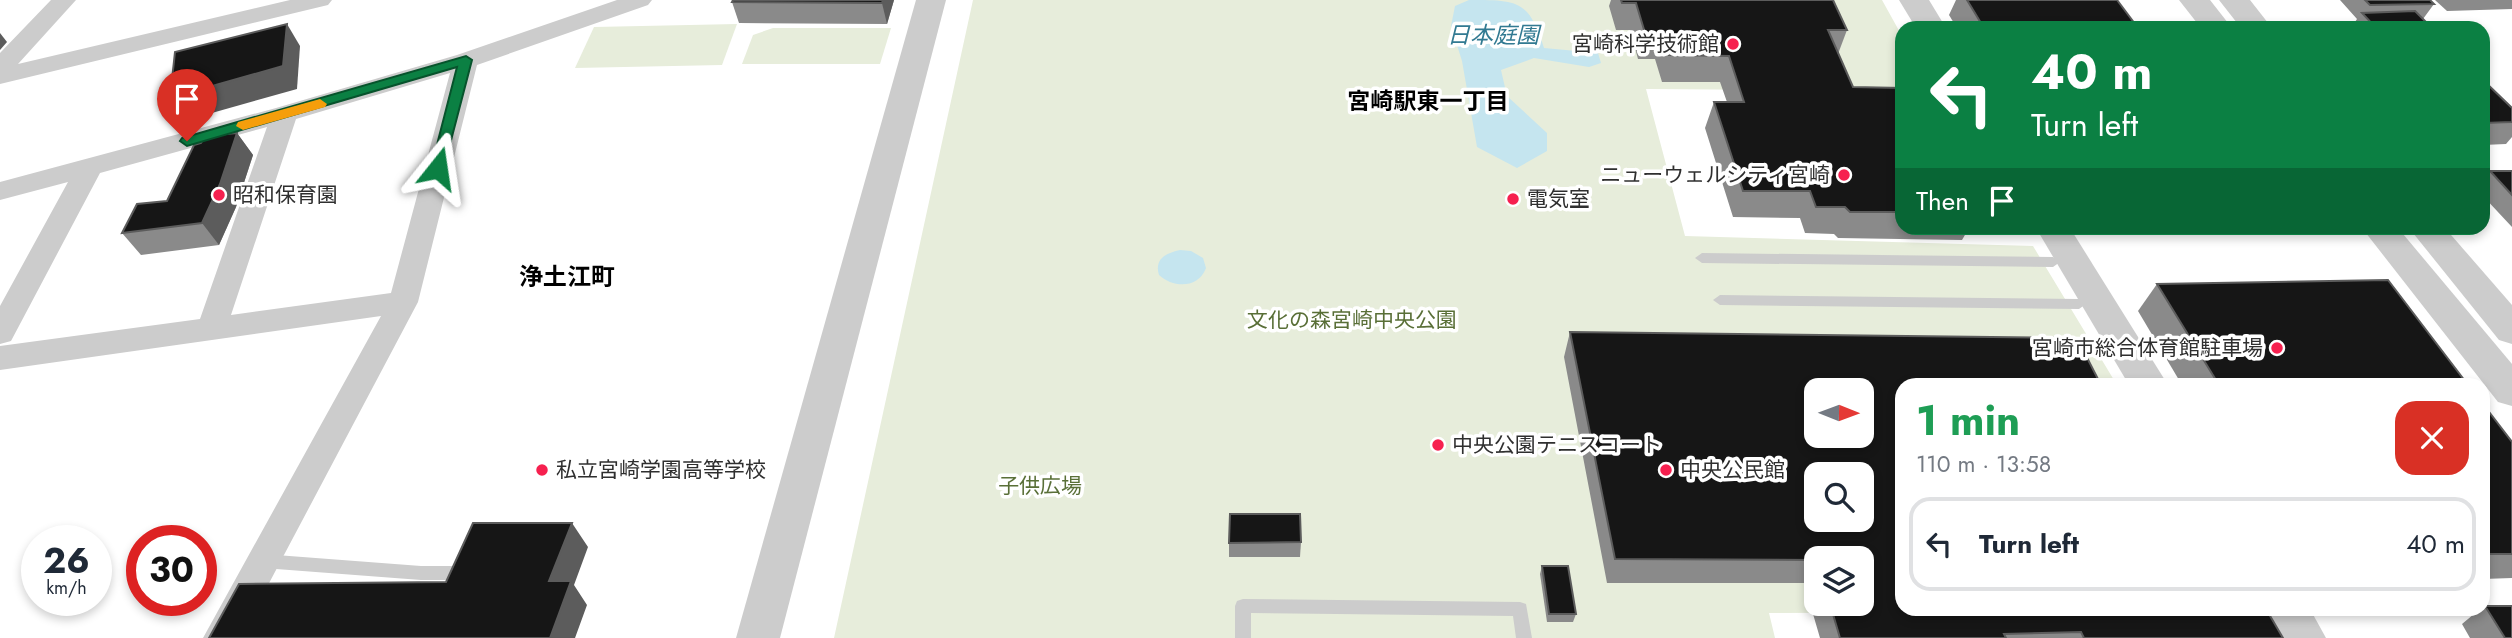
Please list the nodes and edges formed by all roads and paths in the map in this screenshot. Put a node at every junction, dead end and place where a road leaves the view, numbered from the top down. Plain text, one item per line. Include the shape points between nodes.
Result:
1 (64, 0) edge
2 (320, 0) edge
3 (640, 0) edge
4 (931, 0) edge
5 (1914, 0) edge
6 (2194, 0) edge
7 (2234, 0) edge
8 (1927, 21) edge
9 (2211, 21) edge
10 (2251, 21) edge
11 (466, 60) junction
12 (0, 68) edge
13 (0, 76) edge
14 (285, 114) junction
15 (89, 168) junction
16 (0, 191) edge
17 (2385, 235) edge
18 (2432, 235) edge
19 (2053, 245) edge
20 (1702, 258) dead end
21 (1720, 300) dead end
22 (403, 302) junction
23 (2079, 304) dead end
24 (211, 329) junction
25 (2512, 330) edge
26 (0, 333) edge
27 (0, 358) edge
28 (2144, 378) edge
29 (2512, 391) edge
30 (263, 561) junction
31 (469, 573) edge
32 (2290, 616) edge
33 (221, 638) edge
34 (758, 638) edge
35 (1243, 638) edge
36 (1524, 638) edge
37 (2304, 638) edge

1 - 12 street
2 - 13 street
3 - 11 street
4 - 34 street
5 - 8 street
6 - 9 street
7 - 10 street
11 - 14 street
11 - 22 street
14 - 15 street
14 - 24 street
15 - 16 street
15 - 26 street
17 - 29 street
18 - 25 street
19 - 20 lane
19 - 28 street
21 - 23 lane
22 - 24 street
22 - 30 street
24 - 27 street
30 - 31 lane
30 - 33 street
32 - 37 street
35 - 36 lane via 1243,606 1520,608

